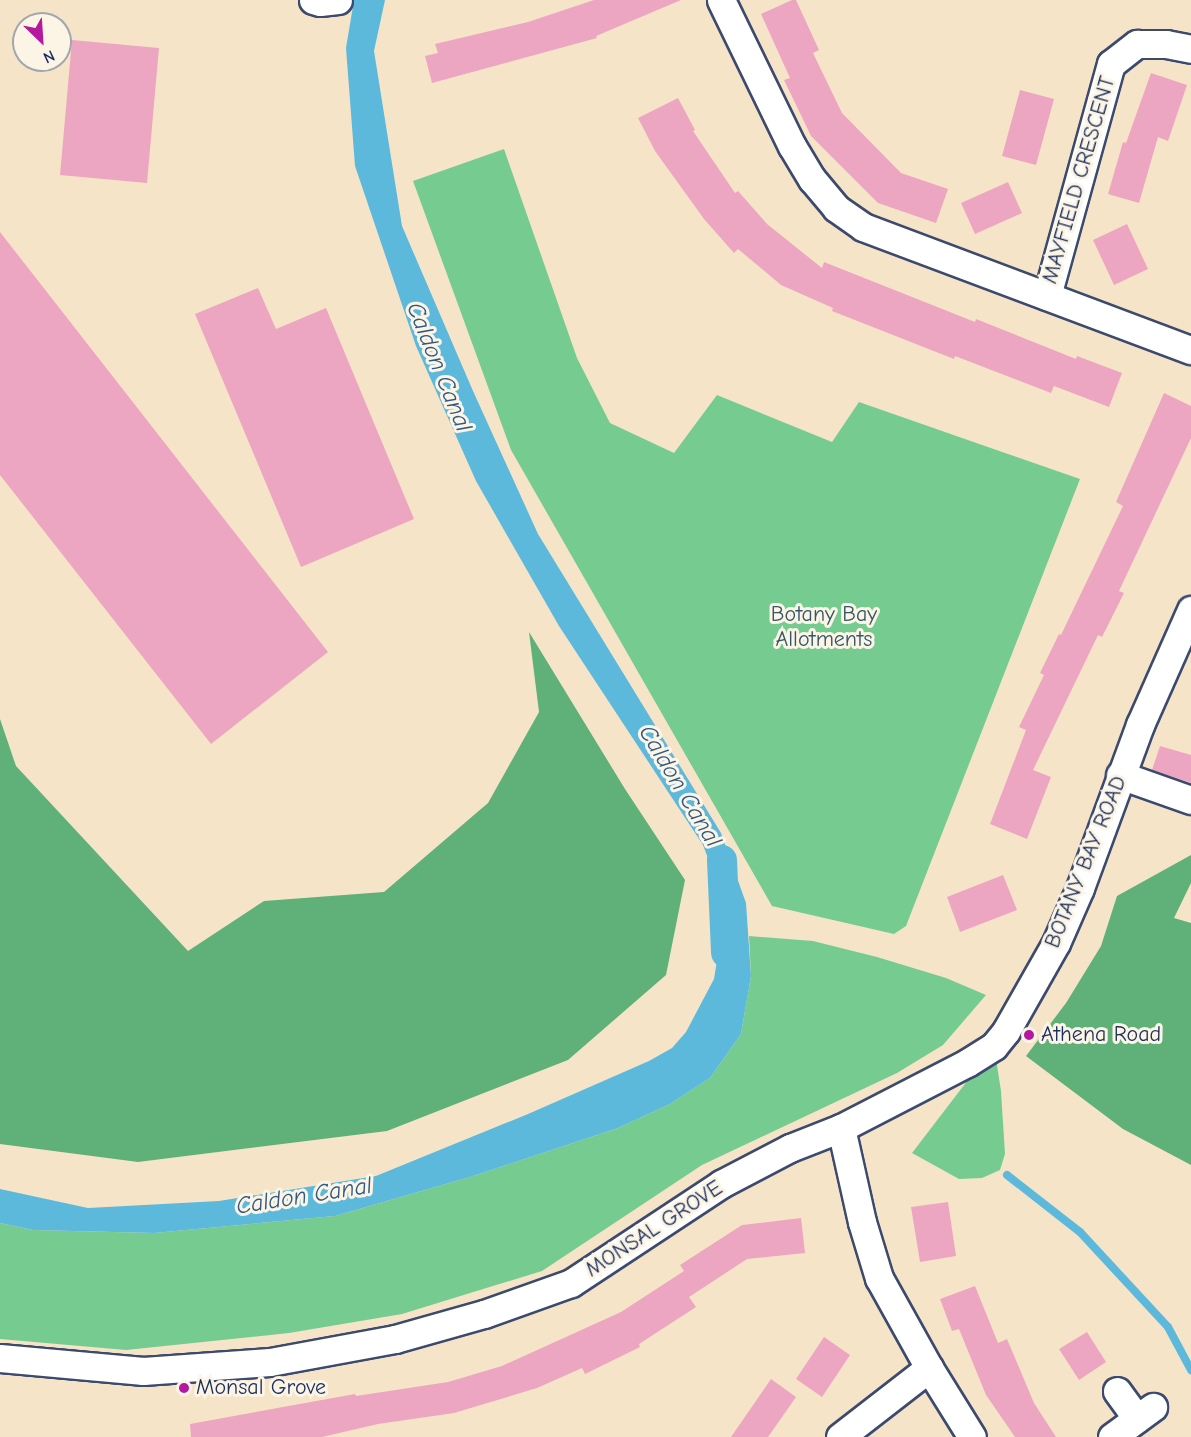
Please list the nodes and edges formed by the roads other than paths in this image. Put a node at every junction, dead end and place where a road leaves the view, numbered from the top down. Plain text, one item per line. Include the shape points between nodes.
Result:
1 (721, 0) edge
2 (1179, 46) edge
3 (1047, 296) junction
4 (1185, 348) edge
5 (1191, 610) edge
6 (1120, 775) junction
7 (1191, 800) edge
8 (841, 1128) junction
9 (0, 1358) edge
10 (929, 1368) junction
11 (1118, 1391) dead end
12 (840, 1437) edge
13 (972, 1437) edge
14 (1112, 1437) edge

1 - 3 street via 792,146 836,208 863,227
2 - 3 street, MAYFIELD CRESCENT via 1137,44 1111,64
3 - 4 street
5 - 6 street, BOTANY BAY ROAD
6 - 7 street
6 - 8 street, BOTANY BAY ROAD via 1056,944 1020,1010 994,1046 949,1074
8 - 9 street, MONSAL GROVE via 790,1148 721,1184 571,1283 395,1340 270,1362 143,1371
8 - 10 street via 879,1278
10 - 12 street
10 - 13 street
11 - 14 street via 1145,1413

